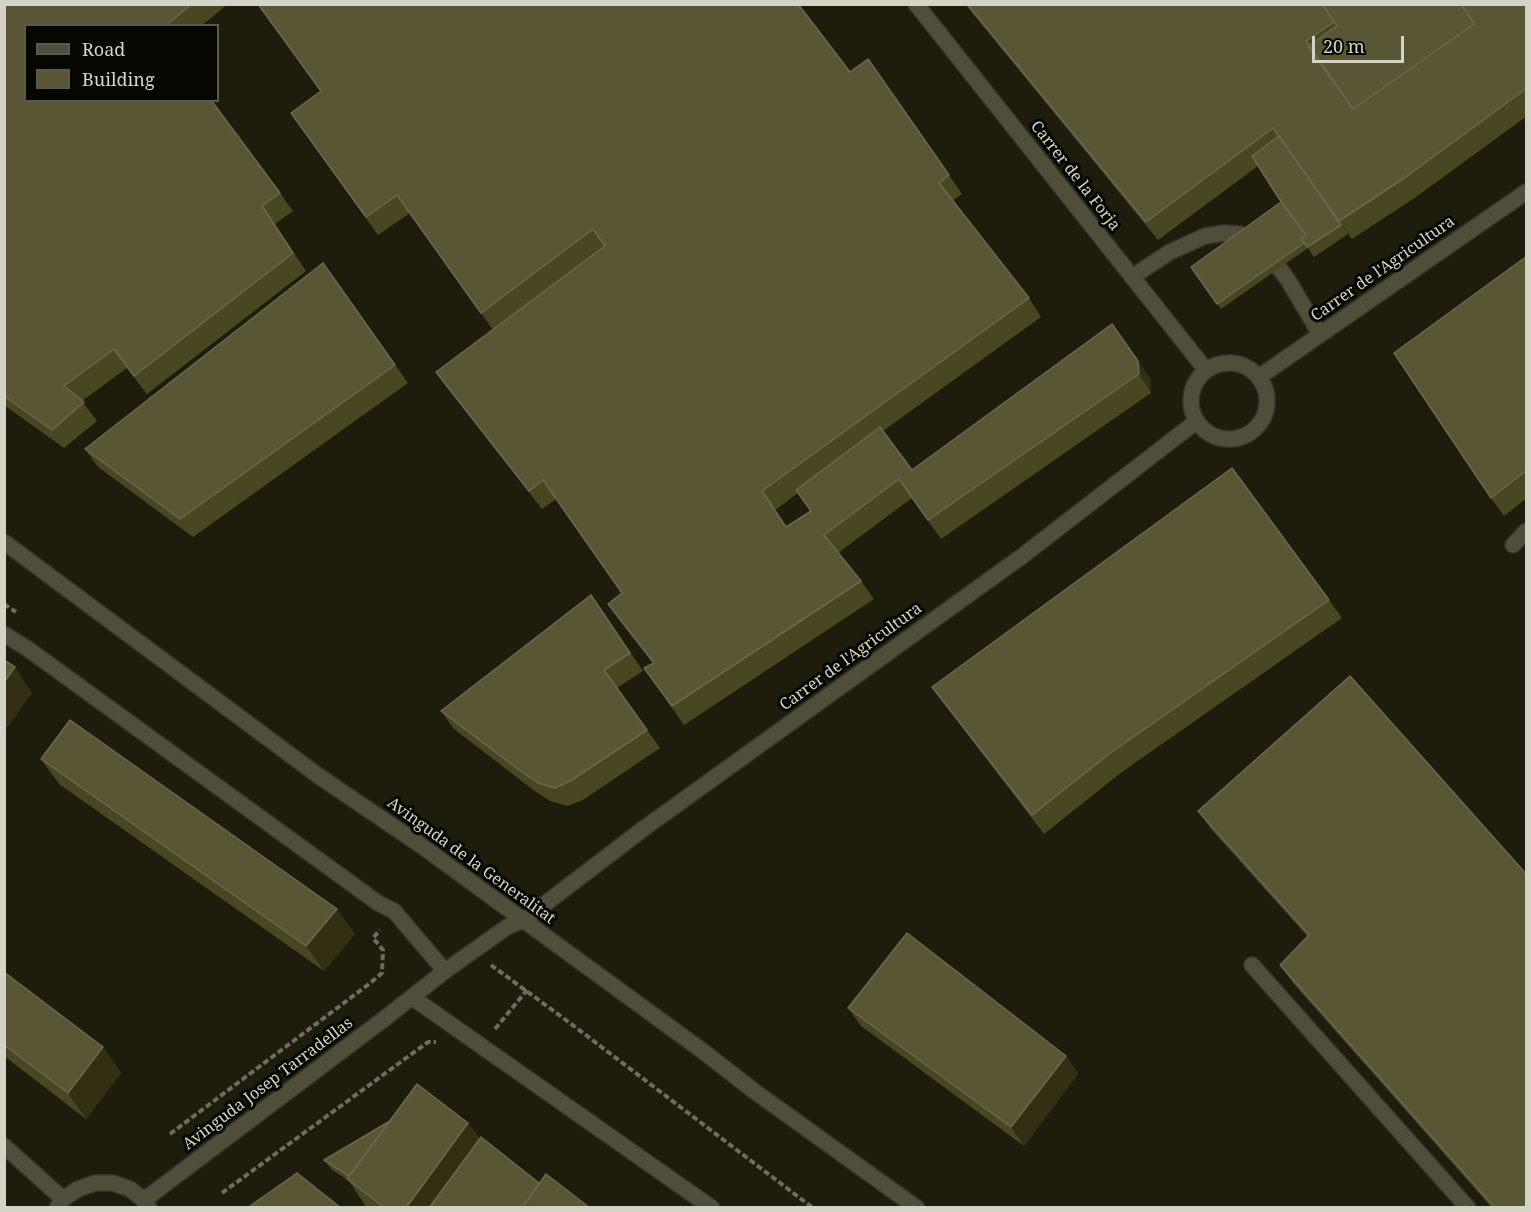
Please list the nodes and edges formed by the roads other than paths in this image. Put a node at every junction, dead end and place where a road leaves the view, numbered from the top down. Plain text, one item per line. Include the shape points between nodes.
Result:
1 (916, 4) edge
2 (1527, 192) edge
3 (1132, 277) junction
4 (1320, 334) junction
5 (1206, 370) junction
6 (1259, 377) junction
7 (1197, 421) junction
8 (1527, 531) edge
9 (4, 542) edge
10 (1513, 545) dead end
11 (4, 634) edge
12 (524, 920) junction
13 (1252, 965) dead end
14 (445, 971) junction
15 (413, 998) junction
16 (4, 1146) edge
17 (60, 1204) edge
18 (146, 1204) edge
19 (712, 1208) edge
20 (917, 1208) edge
21 (1468, 1208) edge

1 - 3 street, Carrer de la Forja
2 - 4 street, Carrer de l'Agricultura
3 - 4 street via 1170,252 1205,236 1240,234 1273,260
3 - 5 street, Carrer de la Forja
4 - 6 street, Carrer de l'Agricultura
5 - 6 street via 1216,365 1239,364
5 - 7 street via 1198,378 1191,399
6 - 7 street via 1267,400 1260,423 1251,432 1227,439 1215,437
7 - 12 street, Carrer de l'Agricultura via 1021,557 643,829
8 - 10 street
9 - 12 street, Avinguda de la Generalitat via 320,777
11 - 14 street via 394,911
12 - 14 street, Carrer de l'Agricultura via 507,927
12 - 20 street, Avinguda de la Generalitat
13 - 21 street
14 - 15 street, Avinguda Josep Tarradellas
15 - 18 street, Avinguda Josep Tarradellas
15 - 19 street
16 - 17 street
17 - 18 street via 78,1189 112,1183 130,1189

